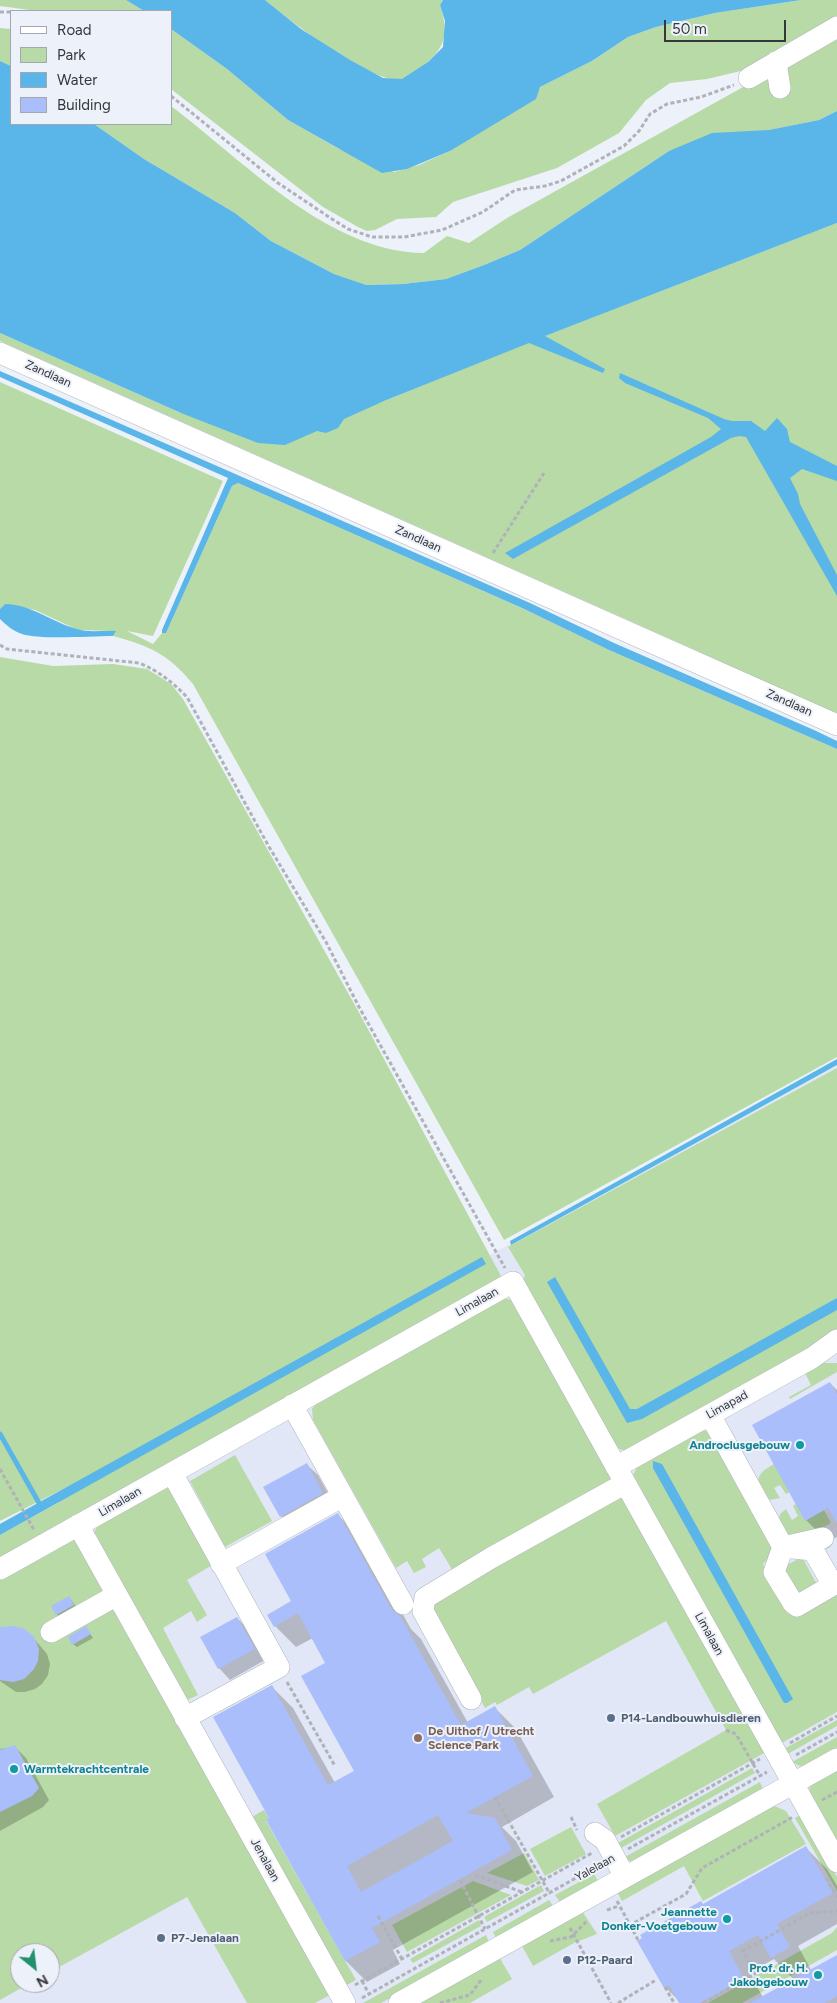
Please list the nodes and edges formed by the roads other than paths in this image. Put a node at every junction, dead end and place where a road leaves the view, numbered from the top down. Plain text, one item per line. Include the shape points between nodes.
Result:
1 (837, 27) edge
2 (776, 62) junction
3 (748, 78) road end
4 (780, 88) dead end
5 (0, 353) edge
6 (837, 725) edge
7 (837, 1340) edge
8 (812, 1358) junction
9 (837, 1359) edge
10 (292, 1405) junction
11 (710, 1415) junction
12 (172, 1473) junction
13 (620, 1476) junction
14 (343, 1496) junction
15 (78, 1525) junction
16 (823, 1538) dead end
17 (221, 1564) junction
18 (0, 1569) edge
19 (117, 1595) junction
20 (403, 1604) dead end
21 (51, 1632) dead end
22 (471, 1699) dead end
23 (185, 1718) junction
24 (837, 1759) edge
25 (793, 1783) junction
26 (604, 1839) road end
27 (837, 1862) edge
28 (625, 1877) junction
29 (349, 1998) edge
30 (399, 2003) edge

1 - 2 street
2 - 3 street
2 - 4 street
5 - 6 street, Zandlaan
7 - 8 street, Limapad
8 - 9 street
8 - 11 street, Limapad
10 - 12 street, Limalaan
10 - 13 street, Limalaan via 513,1282
10 - 14 street
11 - 13 street, Limapad
11 - 16 street via 782,1547
12 - 15 street, Limalaan
12 - 17 street
13 - 22 street via 425,1598 423,1611
13 - 25 street, Limalaan
14 - 17 street
14 - 20 street
15 - 18 street, Limalaan
15 - 19 street, Jenalaan
17 - 23 street via 279,1666
19 - 21 street
19 - 23 street, Jenalaan
23 - 29 street, Jenalaan
24 - 25 street, Yalelaan
25 - 27 street, Limalaan
25 - 28 street, Yalelaan
26 - 28 street
28 - 30 street, Yalelaan

